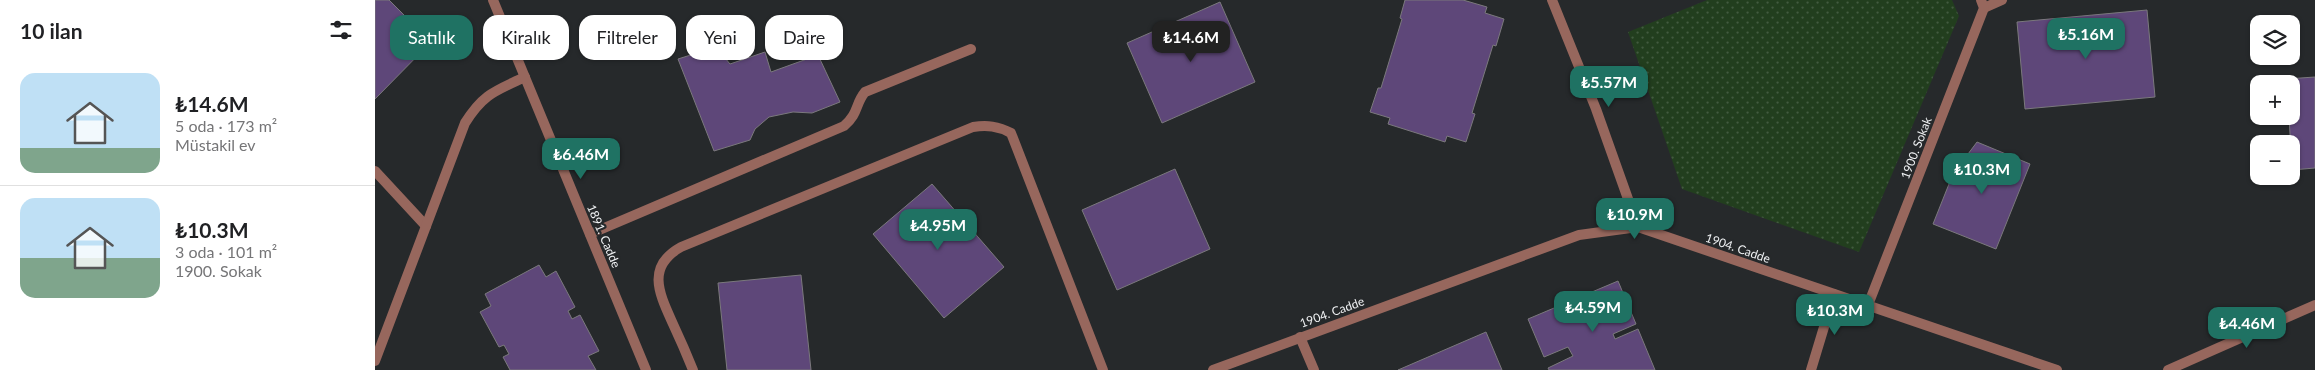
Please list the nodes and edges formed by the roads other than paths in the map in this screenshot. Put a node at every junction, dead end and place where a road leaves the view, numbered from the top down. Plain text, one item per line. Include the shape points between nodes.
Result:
1 (493, 0) edge
2 (1552, 0) edge
3 (2002, 0) edge
4 (1982, 4) edge
5 (971, 49) dead end
6 (525, 77) junction
7 (375, 171) edge
8 (426, 226) junction
9 (1638, 227) junction
10 (590, 234) junction
11 (1834, 294) junction
12 (2315, 305) edge
13 (1868, 306) junction
14 (1300, 337) junction
15 (375, 361) edge
16 (646, 370) edge
17 (693, 370) edge
18 (1103, 370) edge
19 (1213, 370) edge
20 (1314, 370) edge
21 (1811, 370) edge
22 (2057, 370) edge
23 (2168, 370) edge

1 - 6 street, 1891. Cadde
2 - 9 street via 1596,109
3 - 4 street
4 - 13 street, 1900. Sokak
5 - 10 street via 865,92 856,113 844,126
6 - 8 street via 486,96 476,106 465,123
6 - 10 street, 1891. Cadde
7 - 8 street
8 - 15 street
9 - 11 street, 1904. Cadde
9 - 14 street, 1904. Cadde via 1579,235
10 - 16 street, 1891. Cadde
11 - 13 street, 1904. Cadde
11 - 21 street
12 - 23 street
13 - 22 street, 1904. Cadde
14 - 19 street, 1904. Cadde
14 - 20 street
17 - 18 street via 659,289 659,272 668,256 690,243 983,125 1011,133

